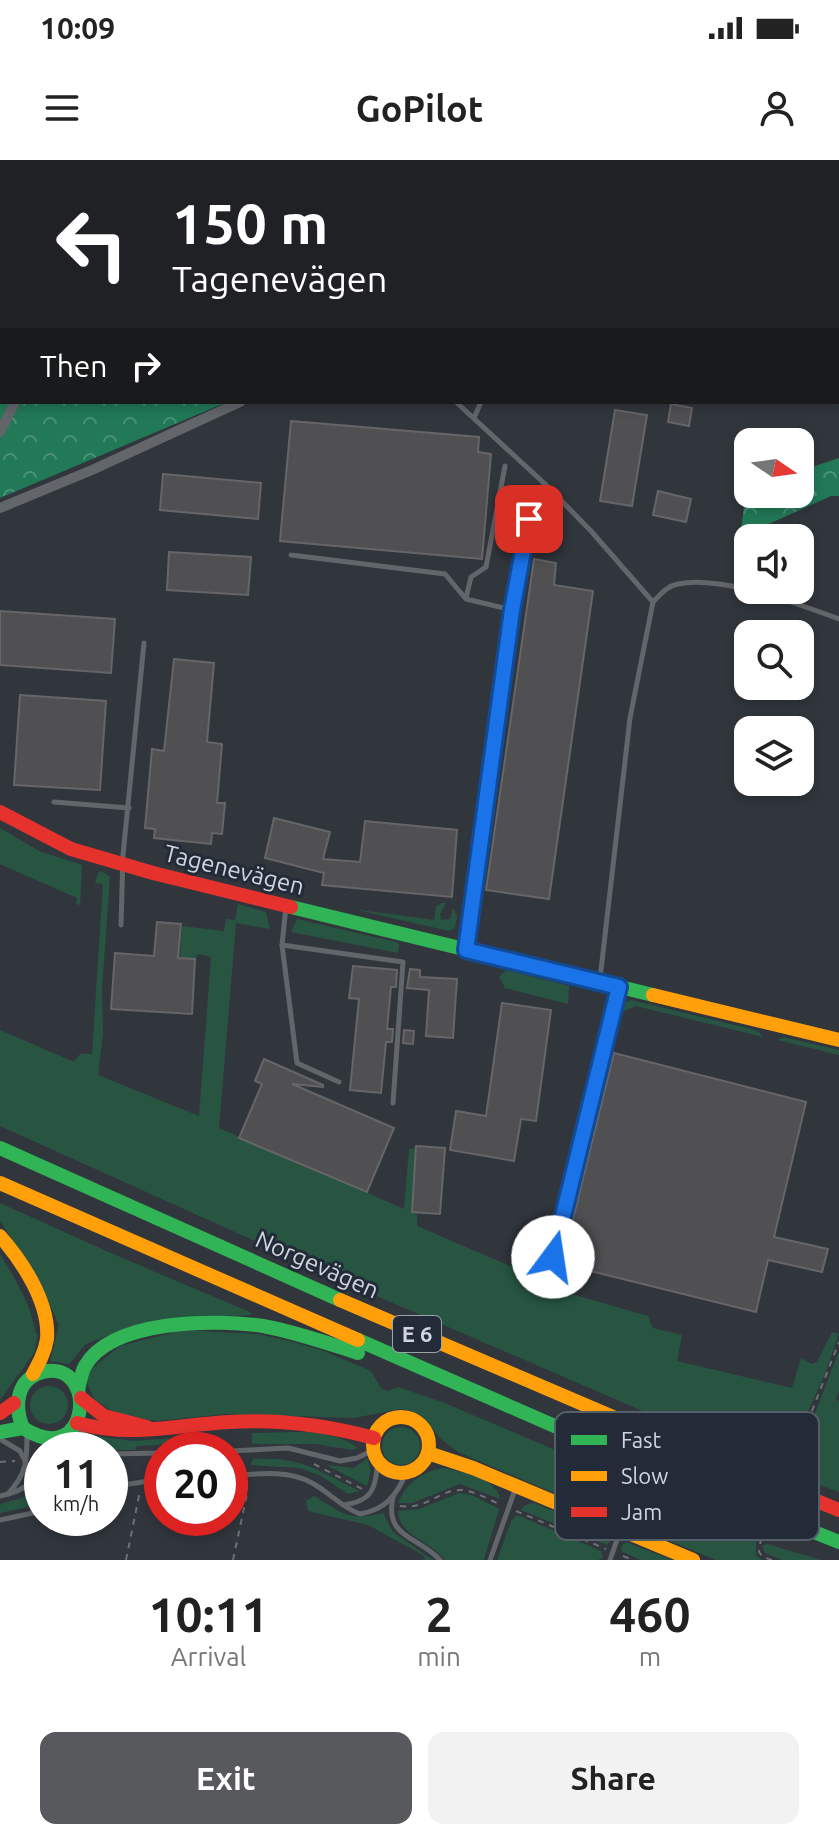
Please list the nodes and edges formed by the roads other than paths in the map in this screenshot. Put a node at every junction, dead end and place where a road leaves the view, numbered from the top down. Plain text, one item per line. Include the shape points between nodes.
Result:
1 (14, 404) edge
2 (236, 404) edge
3 (458, 404) edge
4 (480, 404) edge
5 (474, 418) junction
6 (0, 432) edge
7 (505, 466) dead end
8 (545, 484) junction
9 (0, 508) edge
10 (291, 555) dead end
11 (466, 599) junction
12 (653, 602) junction
13 (512, 610) junction
14 (839, 619) edge
15 (144, 643) dead end
16 (54, 802) dead end
17 (129, 808) junction
18 (0, 812) edge
19 (123, 864) junction
20 (286, 905) junction
21 (121, 925) dead end
22 (282, 945) junction
23 (466, 950) junction
24 (599, 983) junction
25 (619, 987) junction
26 (839, 1040) edge
27 (339, 1082) dead end
28 (393, 1103) dead end
29 (0, 1148) edge
30 (0, 1183) edge
31 (0, 1236) edge
32 (553, 1257) dead end
33 (33, 1374) junction
34 (479, 1393) junction
35 (80, 1394) junction
36 (14, 1403) junction
37 (600, 1412) edge
38 (0, 1413) edge
39 (76, 1424) junction
40 (555, 1426) edge
41 (163, 1429) junction
42 (25, 1430) junction
43 (0, 1432) edge
44 (29, 1432) edge
45 (68, 1432) edge
46 (83, 1432) edge
47 (0, 1439) edge
48 (248, 1450) edge
49 (375, 1450) junction
50 (428, 1453) junction
51 (24, 1459) edge
52 (24, 1466) edge
53 (406, 1473) junction
54 (248, 1475) edge
55 (516, 1486) junction
56 (24, 1488) edge
57 (8, 1494) junction
58 (0, 1496) edge
59 (393, 1499) junction
60 (555, 1502) edge
61 (819, 1502) edge
62 (342, 1505) junction
63 (839, 1510) edge
64 (24, 1515) edge
65 (0, 1520) edge
66 (819, 1534) edge
67 (617, 1540) edge
68 (645, 1540) edge
69 (839, 1542) edge
70 (440, 1560) edge
71 (490, 1560) edge
72 (610, 1560) edge
73 (693, 1560) edge

1 - 6 street
2 - 9 street
3 - 5 lane
4 - 5 lane
5 - 8 lane
7 - 11 lane via 486,567 471,577
8 - 12 lane
8 - 13 lane via 536,494 529,519
10 - 11 lane via 445,574
11 - 13 lane
12 - 14 lane via 678,584 700,583 739,588
12 - 24 lane via 630,718
13 - 23 lane
15 - 17 lane
16 - 17 lane
17 - 19 lane
18 - 19 main road, Tagenevägen via 71,849
19 - 20 main road, Tagenevägen
19 - 21 lane
20 - 22 lane
20 - 23 main road, Tagenevägen
22 - 27 lane via 297,1063
22 - 28 lane via 403,962
23 - 24 main road, Tagenevägen
24 - 25 main road, Tagenevägen
25 - 26 main road, Tagenevägen
25 - 32 lane
29 - 37 main road, Norgevägen / E 6
30 - 34 main road, E 6
31 - 33 main road via 46,1317 47,1342
33 - 35 main road via 58,1372
33 - 36 main road via 22,1383
34 - 35 main road via 294,1334 203,1323 155,1327 108,1343 87,1358 79,1377
34 - 40 main road, E 6
35 - 39 main road via 82,1411
35 - 41 main road via 115,1421
36 - 38 main road
36 - 42 main road
39 - 41 main road via 119,1434
39 - 45 main road
39 - 46 lane
41 - 49 main road via 294,1422 329,1427
42 - 43 main road
42 - 44 main road
47 - 51 lane
48 - 49 lane via 288,1448 340,1461
49 - 50 main road via 385,1423 408,1418 427,1435
49 - 53 main road via 391,1471
49 - 62 lane via 376,1483 371,1493 358,1503
50 - 53 main road via 420,1466
50 - 55 main road
52 - 57 lane
53 - 59 lane
54 - 62 lane via 304,1479
55 - 60 main road
55 - 71 lane
56 - 57 lane
57 - 58 lane
59 - 62 lane via 369,1513
59 - 70 lane via 391,1515 398,1530
61 - 63 main road, Norgevägen / E 6
64 - 65 lane
66 - 69 main road, E 6
67 - 72 lane
68 - 73 main road

